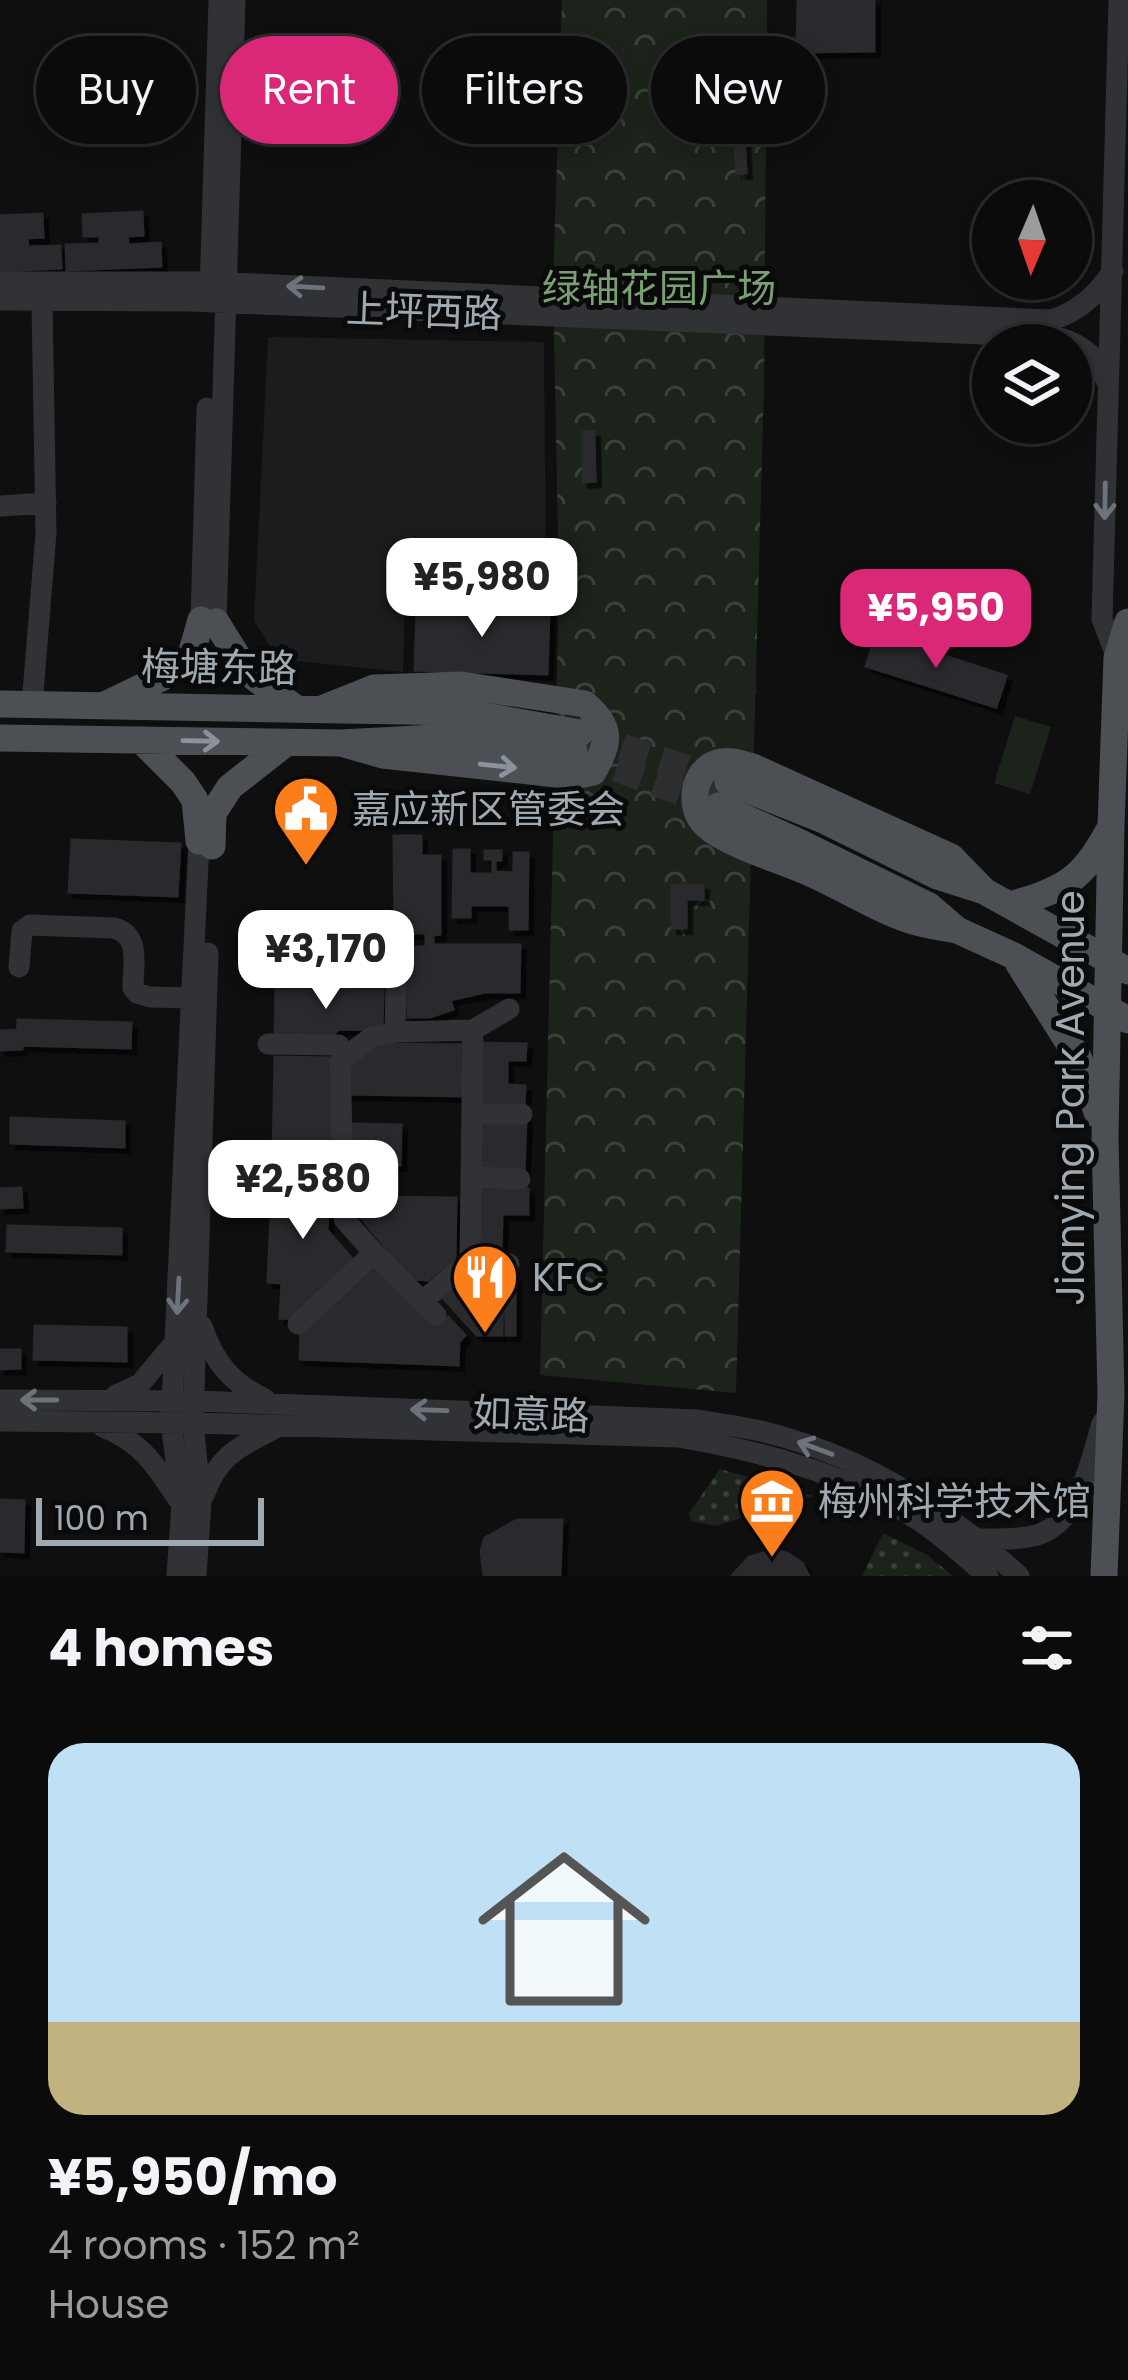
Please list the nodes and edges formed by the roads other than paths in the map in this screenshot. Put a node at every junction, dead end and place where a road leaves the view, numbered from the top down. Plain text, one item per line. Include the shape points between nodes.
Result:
1 (219, 0) edge
2 (235, 0) edge
3 (1119, 0) edge
4 (1113, 271) junction
5 (0, 282) edge
6 (217, 293) junction
7 (0, 300) edge
8 (42, 304) dead end
9 (1059, 324) edge
10 (972, 325) edge
11 (1092, 356) edge
12 (1108, 384) junction
13 (46, 503) junction
14 (0, 506) edge
15 (208, 621) junction
16 (1128, 622) edge
17 (1117, 658) junction
18 (0, 704) edge
19 (32, 705) junction
20 (105, 705) junction
21 (294, 707) junction
22 (324, 708) junction
23 (0, 738) edge
24 (141, 740) junction
25 (286, 742) junction
26 (341, 743) junction
27 (1120, 795) edge
28 (1111, 826) junction
29 (206, 845) junction
30 (984, 891) junction
31 (1010, 904) junction
32 (957, 930) junction
33 (1014, 956) junction
34 (1118, 965) edge
35 (20, 967) dead end
36 (396, 985) dead end
37 (192, 998) junction
38 (509, 1009) dead end
39 (1117, 1014) edge
40 (472, 1030) junction
41 (395, 1032) junction
42 (268, 1044) dead end
43 (339, 1053) junction
44 (472, 1114) junction
45 (522, 1114) dead end
46 (1105, 1137) junction
47 (270, 1165) dead end
48 (329, 1167) dead end
49 (471, 1177) junction
50 (520, 1179) dead end
51 (374, 1253) junction
52 (470, 1261) junction
53 (509, 1264) dead end
54 (198, 1312) junction
55 (298, 1324) dead end
56 (176, 1340) junction
57 (1111, 1394) junction
58 (0, 1400) edge
59 (99, 1400) junction
60 (183, 1412) junction
61 (278, 1415) junction
62 (0, 1421) edge
63 (91, 1423) junction
64 (192, 1503) junction
65 (980, 1539) junction
66 (178, 1576) edge
67 (196, 1576) edge
68 (988, 1576) edge
69 (1019, 1576) edge
70 (1104, 1576) edge

1 - 6 street
2 - 6 street
3 - 4 street
4 - 9 street
4 - 12 street
5 - 6 street
6 - 7 street
6 - 10 street, 上坪西路
6 - 15 street
8 - 13 street
11 - 12 street
12 -> 17 street via 1102,619
13 - 14 street
13 - 19 street
15 - 20 main road via 191,655
15 - 21 main road via 247,672
16 - 17 main road, Jianying Park Avenue
17 - 27 main road, Jianying Park Avenue
18 - 19 main road, 梅塘东路
19 - 20 main road, 梅塘东路
20 - 21 main road, 梅塘东路
21 - 22 main road, 梅塘东路
22 - 26 main road, 梅塘东路 via 462,712 577,743
26 -> 22 main road via 574,776 593,772 606,729 585,704 461,685 374,688
23 - 24 main road, 梅塘东路
24 -> 25 main road, 梅塘东路
24 - 29 main road via 195,800
25 - 26 main road, 梅塘东路
25 - 29 main road via 230,787
27 - 28 main road, Jianying Park Avenue
28 - 31 main road via 1064,887
28 - 34 main road, Jianying Park Avenue
29 - 37 street
29 - 54 street
30 - 31 main road
30 - 32 main road via 821,819 723,794 790,838 928,906
30 - 32 main road via 951,857 753,767 734,761 704,772 694,806 721,836 916,923
31 - 34 main road
32 - 33 main road
33 - 39 main road
33 - 46 main road via 1079,1059
34 - 39 main road, Jianying Park Avenue
35 - 37 street via 22,931 30,925 114,928 132,939 137,993
36 - 41 street
37 -> 56 street
38 - 40 street
39 - 46 main road, Jianying Park Avenue
40 - 41 street
40 - 44 street
41 - 43 street
42 - 43 street
43 - 51 street via 344,1219
44 - 45 street
44 - 49 street
46 - 57 main road, Jianying Park Avenue
47 - 48 street
49 - 50 street
49 - 52 street
51 - 52 street via 429,1308
51 - 55 street
52 - 53 street
54 - 60 street
54 - 61 street via 233,1380
56 - 59 street via 140,1384
56 - 60 street
57 - 65 street via 1081,1489 1063,1516 1042,1533
57 - 70 main road, Jianying Park Avenue
59 -> 58 street, 如意路
59 - 60 street, 如意路
60 - 61 street, 如意路
60 - 63 street, 如意路
60 - 64 street
61 - 64 street via 224,1458
65 -> 61 street, 如意路 via 850,1461 779,1435 698,1420
61 - 68 street, 如意路 via 739,1448 877,1496
62 - 63 street, 如意路
63 - 64 street via 138,1445
64 - 66 street
64 - 67 street
65 - 69 street, 如意路

